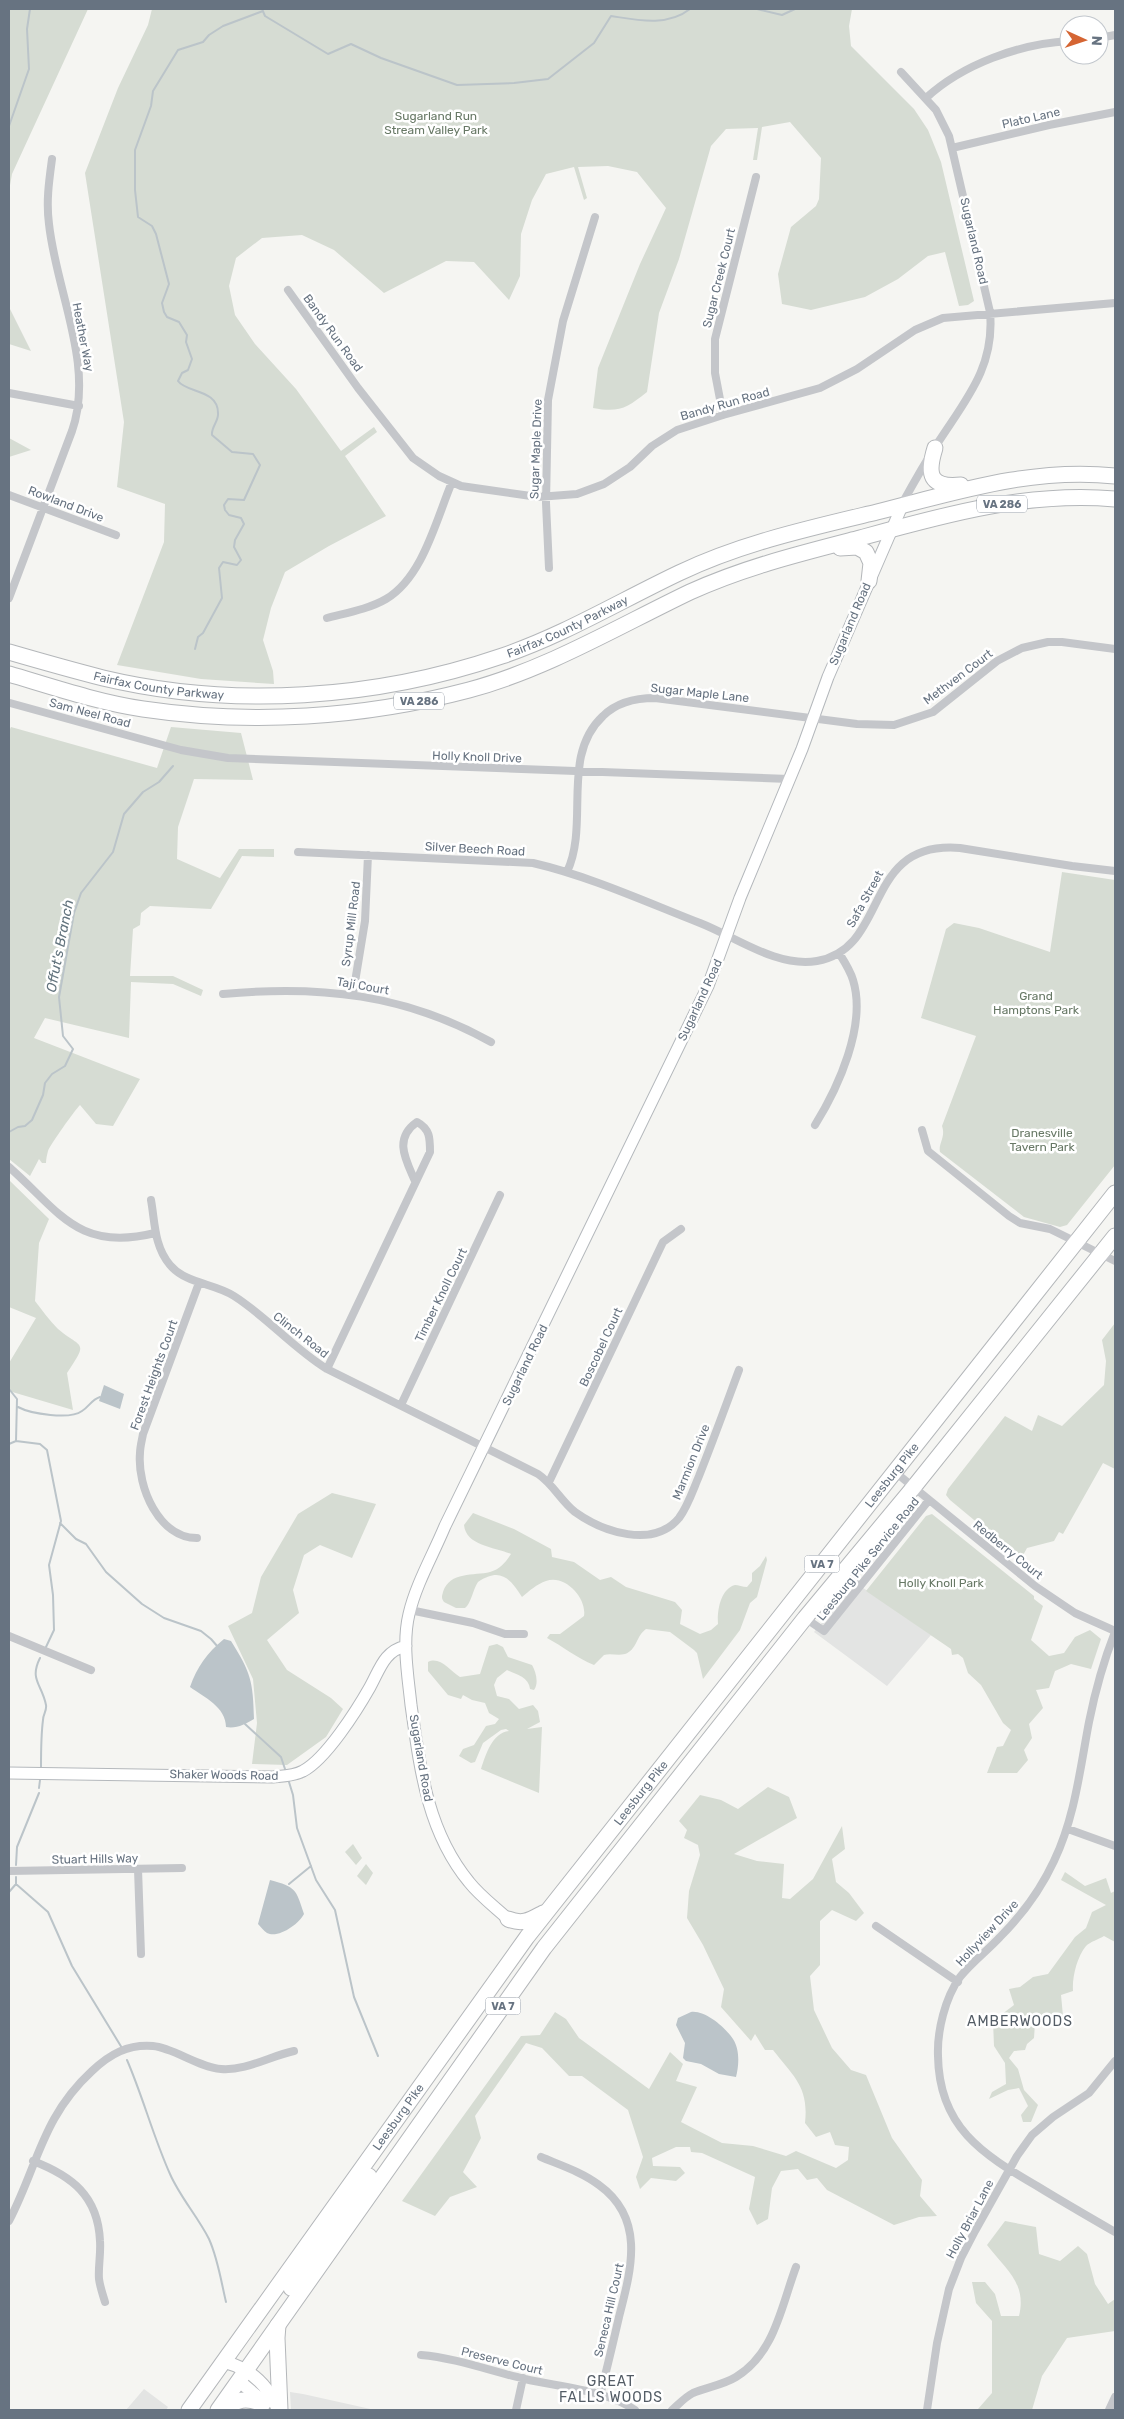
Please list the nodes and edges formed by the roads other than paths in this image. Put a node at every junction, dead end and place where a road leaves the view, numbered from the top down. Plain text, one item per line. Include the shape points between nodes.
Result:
1 (1059, 43) edge
2 (901, 72) dead end
3 (926, 98) junction
4 (1115, 112) edge
5 (952, 148) junction
6 (52, 159) dead end
7 (756, 177) dead end
8 (595, 217) dead end
9 (288, 290) dead end
10 (1115, 303) edge
11 (990, 312) junction
12 (9, 393) edge
13 (79, 406) junction
14 (723, 415) junction
15 (935, 448) junction
16 (1115, 476) edge
17 (452, 482) junction
18 (992, 482) junction
19 (9, 494) edge
20 (546, 498) junction
21 (1115, 499) edge
22 (902, 506) junction
23 (42, 507) junction
24 (891, 529) junction
25 (116, 535) dead end
26 (806, 552) junction
27 (549, 568) dead end
28 (869, 581) junction
29 (9, 598) edge
30 (327, 618) dead end
31 (9, 643) edge
32 (1115, 649) edge
33 (9, 652) edge
34 (30, 658) junction
35 (9, 674) edge
36 (10, 703) edge
37 (814, 718) junction
38 (165, 745) joint
39 (580, 772) junction
40 (789, 779) junction
41 (298, 852) dead end
42 (368, 855) junction
43 (1115, 871) edge
44 (567, 872) junction
45 (728, 936) junction
46 (839, 953) junction
47 (223, 994) dead end
48 (353, 994) junction
49 (491, 1042) dead end
50 (815, 1125) dead end
51 (922, 1130) dead end
52 (9, 1167) edge
53 (415, 1181) junction
54 (1115, 1193) edge
55 (500, 1195) dead end
56 (151, 1200) dead end
57 (681, 1229) dead end
58 (155, 1233) junction
59 (1115, 1236) edge
60 (1076, 1242) junction
61 (1102, 1254) junction
62 (1115, 1261) edge
63 (199, 1283) junction
64 (327, 1369) junction
65 (739, 1370) dead end
66 (401, 1405) junction
67 (485, 1447) junction
68 (895, 1472) junction
69 (549, 1482) junction
70 (913, 1488) junction
71 (929, 1500) junction
72 (197, 1538) dead end
73 (842, 1572) junction
74 (859, 1586) junction
75 (410, 1610) junction
76 (805, 1618) junction
77 (1115, 1631) edge
78 (524, 1634) dead end
79 (9, 1636) edge
80 (406, 1646) junction
81 (91, 1670) dead end
82 (9, 1773) edge
83 (1068, 1828) junction
84 (1115, 1846) edge
85 (182, 1868) dead end
86 (138, 1869) junction
87 (9, 1871) edge
88 (548, 1911) junction
89 (508, 1919) junction
90 (876, 1926) dead end
91 (141, 1954) dead end
92 (514, 1954) junction
93 (958, 1982) junction
94 (294, 2051) dead end
95 (1115, 2061) edge
96 (541, 2157) dead end
97 (33, 2161) junction
98 (1009, 2171) junction
99 (9, 2221) edge
100 (1115, 2232) edge
101 (796, 2267) dead end
102 (105, 2302) dead end
103 (279, 2323) junction
104 (420, 2355) dead end
105 (237, 2369) junction
106 (522, 2378) junction
107 (600, 2395) junction
108 (1115, 2397) edge
109 (264, 2407) edge
110 (189, 2410) edge
111 (218, 2410) edge
112 (223, 2410) edge
113 (278, 2410) edge
114 (516, 2410) edge
115 (635, 2410) edge
116 (672, 2410) edge
117 (927, 2410) edge
118 (1109, 2410) edge

1 - 3 street via 1018,50 962,72
2 - 3 street, Sugarland Road
3 - 5 street, Sugarland Road via 944,123
4 - 5 street, Plato Lane via 1049,124
5 - 11 street, Sugarland Road
6 - 13 street, Heather Way via 49,225 79,369
7 - 14 street, Sugar Creek Court via 715,339 715,373
8 - 20 street, Sugar Maple Drive via 563,321 551,375 546,429
9 - 17 street, Bandy Run Road via 401,446 426,468
10 - 11 street, Bandy Run Road
11 - 14 street, Bandy Run Road via 956,315 929,323 857,370 820,388
11 - 15 street, Sugarland Road via 991,342 986,363 974,388
12 - 13 street
13 - 23 street, Heather Way
14 - 20 street, Bandy Run Road via 691,424 664,438 604,484 577,494
15 - 18 highway via 930,466 935,481 954,486
15 - 22 street, Sugarland Road
16 - 18 highway, Fairfax County Parkway / VA 286 via 1079,474
17 - 20 street, Bandy Run Road via 477,490
17 - 30 street via 418,564 404,584 375,604
18 - 22 highway, Fairfax County Parkway / VA 286
19 - 23 street, Rowland Drive
20 - 27 street, Sugar Maple Drive
21 - 24 highway, Fairfax County Parkway / VA 286 via 1032,500 988,506
22 - 24 street, Sugarland Road
22 - 34 highway, Fairfax County Parkway / VA 286 via 726,553 678,573 556,635 475,664 402,682 300,695 220,694 178,691 114,680
23 - 25 street, Rowland Drive
23 - 29 street, Heather Way
24 - 26 highway, Fairfax County Parkway / VA 286
24 - 28 street, Sugarland Road
26 - 28 highway via 850,547 861,549 870,557
26 - 35 highway, Fairfax County Parkway / VA 286 via 722,578 531,669 470,690 367,710 277,718 174,713 108,702
28 - 37 street, Sugarland Road
31 - 34 highway
32 - 37 street, Methven Court via 1062,642 1022,648 997,661 933,712 907,722 880,726
33 - 34 highway, Fairfax County Parkway / VA 286
36 - 38 street, Sam Neel Road
37 - 39 street, Sugar Maple Lane via 656,698 633,700 612,709 596,723 583,746
37 - 40 street, Sugarland Road
38 - 39 street, Holly Knoll Drive via 228,758
39 - 40 street, Holly Knoll Drive
39 - 44 street, Sugar Maple Lane via 576,834
40 - 45 street, Sugarland Road via 740,898
41 - 42 street, Silver Beech Road
42 - 44 street, Silver Beech Road via 517,861
42 - 48 street, Syrup Mill Road via 364,921
43 - 46 street, Safa Street via 960,848 925,850 905,860 890,876 858,936
44 - 45 street, Silver Beech Road
45 - 46 street, Safa Street via 796,962 819,961
45 - 67 street, Sugarland Road via 698,1010
46 - 50 street via 854,981 854,1027 846,1064
47 - 48 street, Taji Court via 306,990
48 - 49 street, Taji Court via 418,1010
51 - 60 street via 928,1151 1009,1216 1050,1229
52 - 58 street via 64,1219 87,1232 113,1238
53 - 53 street via 430,1152 430,1136 417,1122 408,1128 402,1141
53 - 64 street
54 - 60 highway, Leesburg Pike / VA 7
55 - 66 street, Timber Knoll Court
56 - 58 street, Clinch Road
57 - 69 street, Boscobel Court via 663,1242
58 - 63 street, Clinch Road via 169,1264
59 - 61 highway, Leesburg Pike / VA 7
60 - 61 street
60 - 68 highway, Leesburg Pike / VA 7
61 - 62 street
61 - 70 highway, Leesburg Pike / VA 7
63 - 64 street, Clinch Road via 234,1296
63 - 72 street, Forest Heights Court via 143,1434 140,1454 141,1476 156,1512 177,1534 184,1538
64 - 66 street, Clinch Road
65 - 69 street, Marmion Drive via 689,1499 679,1518 656,1534 628,1535 600,1525 576,1512
66 - 67 street, Clinch Road
67 - 69 street, Marmion Drive
67 - 75 street, Sugarland Road
68 - 70 street, Redberry Court
68 - 88 highway, Leesburg Pike / VA 7
70 - 71 street, Redberry Court
70 - 73 highway, Leesburg Pike / VA 7
71 - 74 street, Leesburg Pike Service Road
71 - 77 street, Redberry Court via 1053,1600
73 - 74 street
73 - 76 highway, Leesburg Pike / VA 7
74 - 76 street, Leesburg Pike Service Road via 824,1631
75 - 78 street via 473,1623 505,1634
75 - 80 street, Sugarland Road
76 - 103 highway, Leesburg Pike / VA 7 via 544,1948
77 - 83 street, Hollyview Drive via 1097,1688
79 - 81 street
80 - 82 street, Shaker Woods Road via 390,1653 338,1734 317,1760 295,1774 273,1777
80 - 89 street, Sugarland Road via 419,1764 433,1818 463,1875
83 - 84 street
83 - 93 street, Hollyview Drive via 1051,1868 1027,1907
85 - 86 street, Stuart Hills Way
86 - 87 street, Stuart Hills Way
86 - 91 street
88 - 89 highway via 525,1922
88 - 92 highway, Leesburg Pike / VA 7
89 - 92 highway via 516,1938
90 - 93 street
92 - 105 highway, Leesburg Pike / VA 7
93 - 98 street, Hollyview Drive via 944,2013 938,2040 938,2063 944,2093 955,2119 970,2140
94 - 97 street via 238,2069 220,2069 154,2046 126,2047 106,2058 75,2086 52,2120
95 - 98 street, Holly Briar Lane via 1089,2093 1032,2135
96 - 107 street, Seneca Hill Court via 587,2178 612,2196 624,2214 632,2240 632,2264
97 - 99 street
97 - 102 street via 68,2178 87,2198 94,2211 99,2226 99,2279
98 - 100 street, Hollyview Drive
98 - 117 street, Holly Briar Lane via 961,2258 949,2289
101 - 116 street via 775,2330 759,2358 737,2377 692,2394
103 - 105 highway, Leesburg Pike / VA 7
103 - 113 highway via 276,2338
104 - 106 street, Preserve Court via 441,2357
105 - 109 main road
105 - 110 highway, Leesburg Pike / VA 7
105 - 111 highway, Leesburg Pike / VA 7
105 - 113 main road via 269,2391
106 - 107 street, Preserve Court
106 - 114 street
107 - 115 street, Preserve Court
108 - 118 street
109 - 112 highway via 250,2399 241,2399

